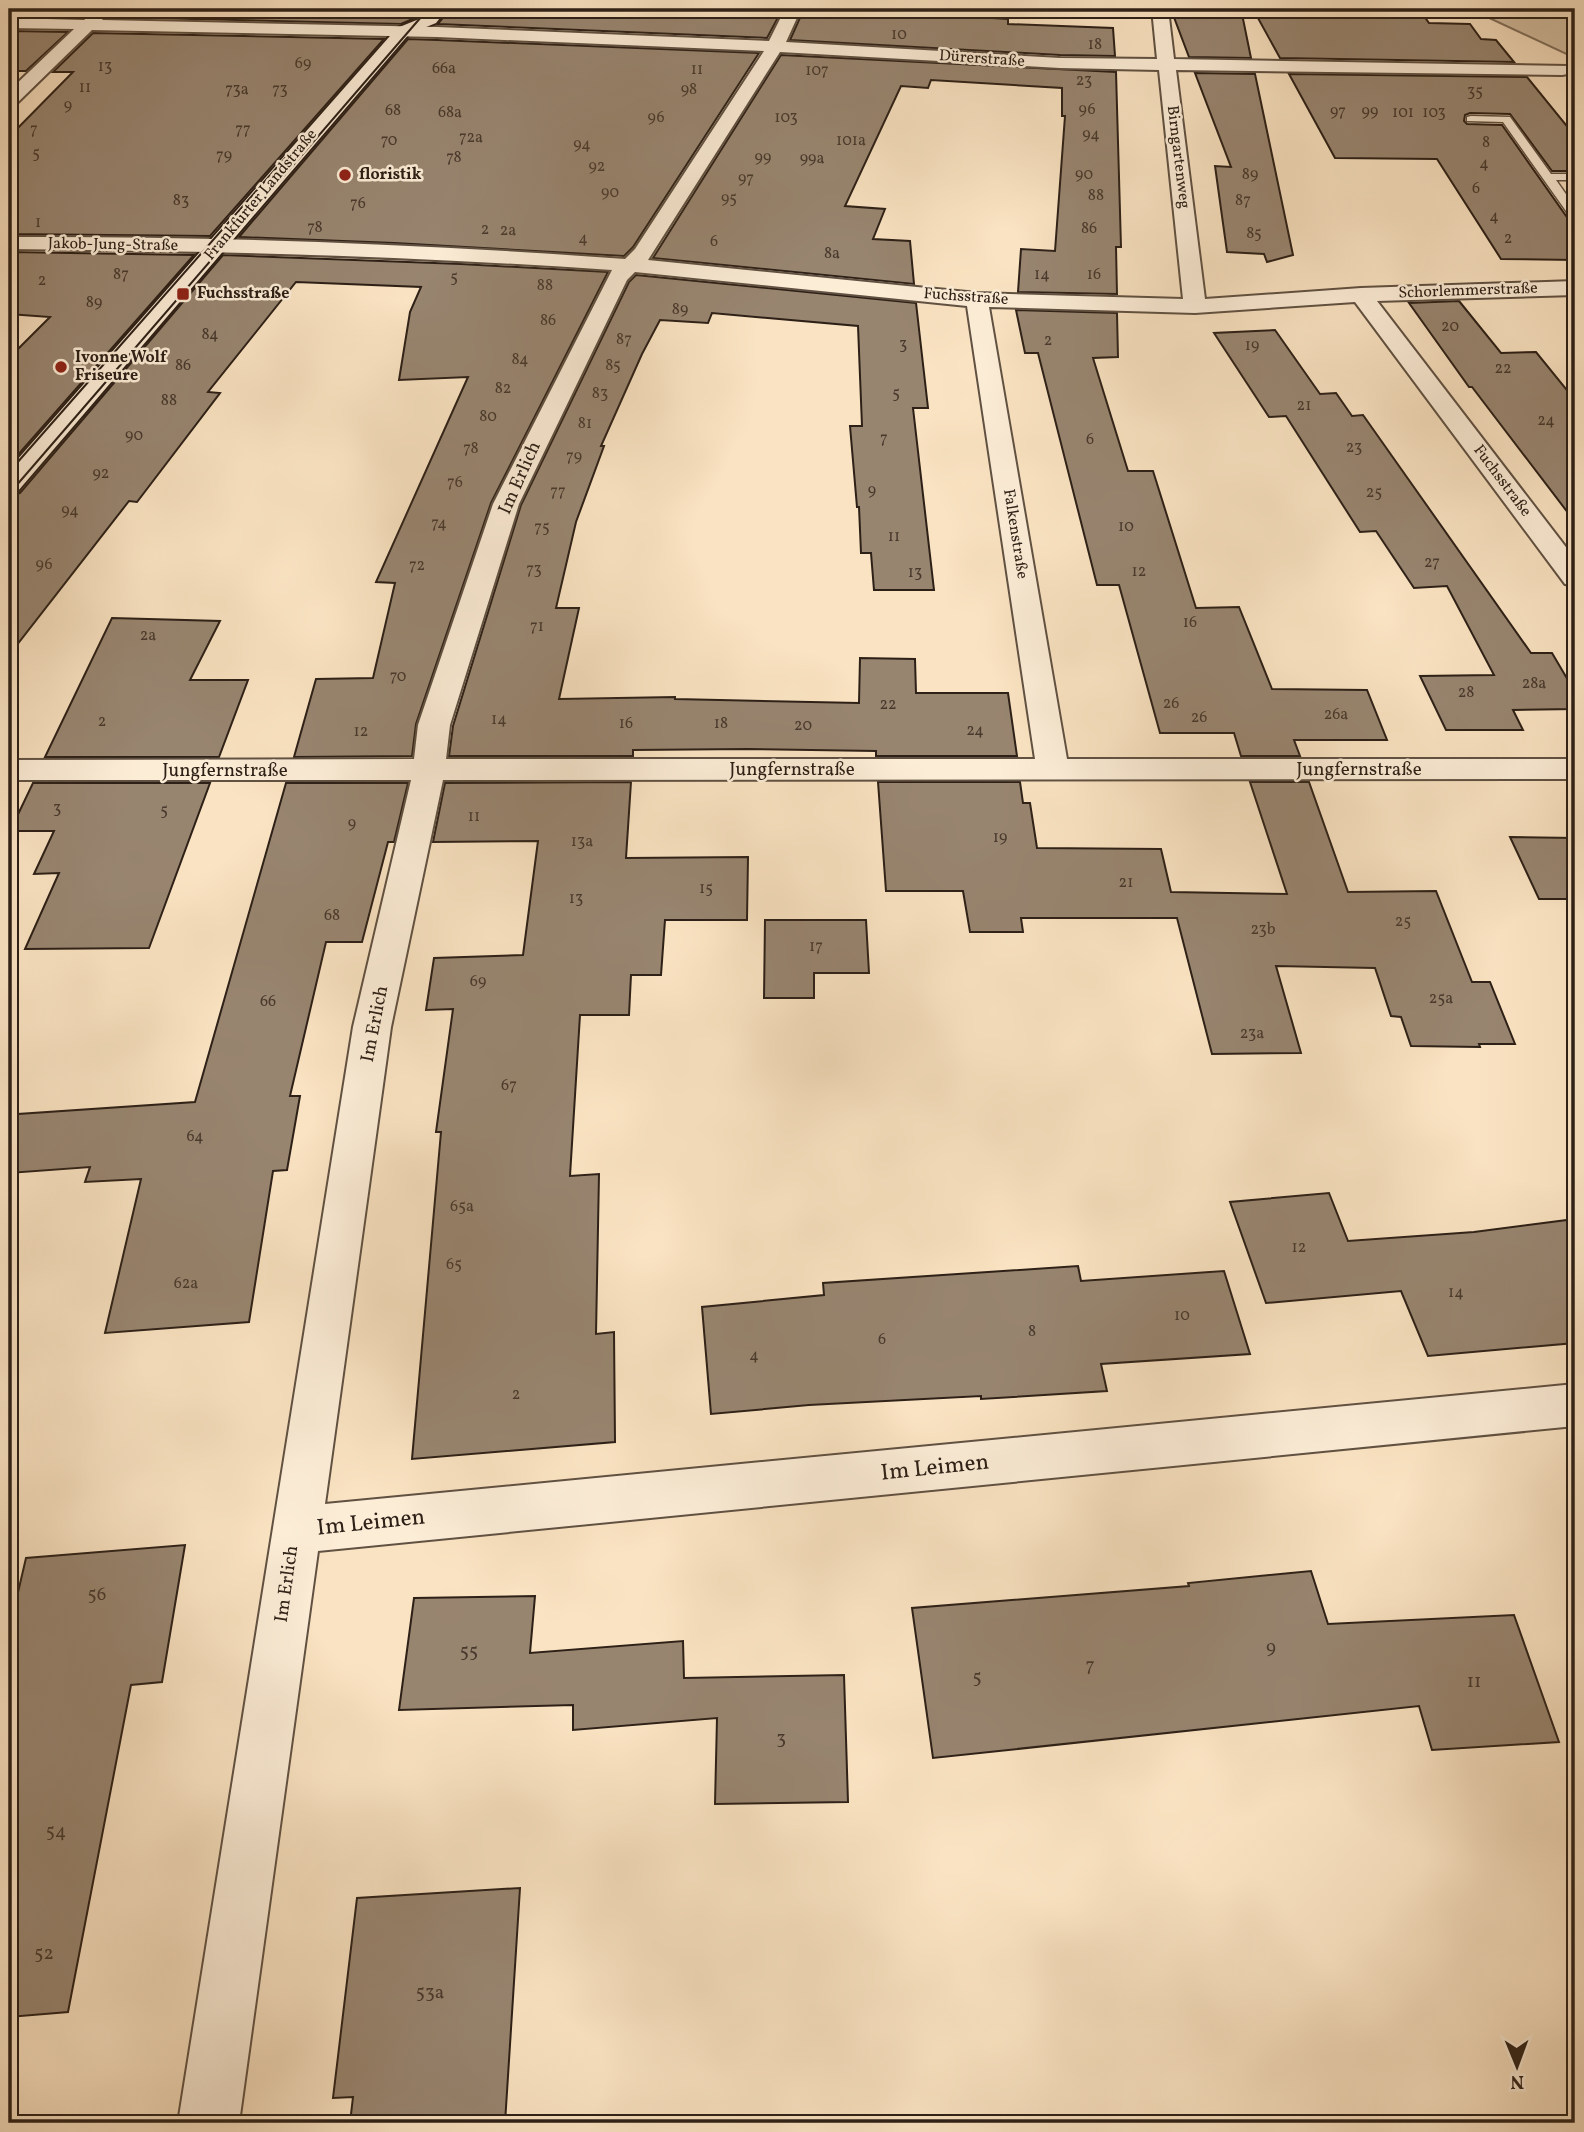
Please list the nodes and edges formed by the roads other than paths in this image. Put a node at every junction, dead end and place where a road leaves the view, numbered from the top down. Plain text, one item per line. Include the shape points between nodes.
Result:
1 (104, 9) edge
2 (416, 9) edge
3 (439, 9) edge
4 (793, 9) edge
5 (1160, 9) edge
6 (9, 23) edge
7 (88, 24) junction
8 (403, 31) junction
9 (775, 47) junction
10 (1166, 65) junction
11 (1562, 70) dead end
12 (9, 101) edge
13 (1471, 119) dead end
14 (1547, 177) junction
15 (1575, 177) edge
16 (1575, 215) edge
17 (9, 243) edge
18 (217, 245) junction
19 (630, 265) junction
20 (1572, 292) edge
21 (1361, 295) junction
22 (977, 300) junction
23 (1195, 306) junction
24 (9, 485) edge
25 (1575, 578) edge
26 (1054, 769) junction
27 (1575, 769) edge
28 (9, 770) edge
29 (429, 771) junction
30 (1575, 1405) edge
31 (295, 1530) junction
32 (208, 2123) edge

1 - 7 street
2 - 8 street, Frankfurter Landstraße
3 - 8 street, Frankfurter Landstraße via 429,20
4 - 9 street, Im Erlich
5 - 10 street, Birngartenweg
6 - 7 street, Dürerstraße
7 - 8 street, Dürerstraße
7 - 12 street
8 - 9 street, Dürerstraße
8 - 18 street, Frankfurter Landstraße
9 - 10 street, Dürerstraße via 1060,64
9 - 19 street, Im Erlich via 643,253
10 - 11 street, Dürerstraße
10 - 23 street, Birngartenweg
13 - 14 lane via 1506,119
14 - 15 lane
14 - 16 lane
17 - 18 street, Jakob-Jung-Straße
18 - 19 street, Fuchsstraße via 366,248
18 - 24 street, Frankfurter Landstraße
19 - 22 street, Fuchsstraße
19 - 29 street, Im Erlich via 618,277 506,504 434,725
20 - 21 street, Schorlemmerstraße
21 - 23 street, Fuchsstraße
21 - 25 street, Fuchsstraße
22 - 23 street, Fuchsstraße
22 - 26 street, Falkenstraße
26 - 27 street, Jungfernstraße
26 - 29 street, Jungfernstraße
28 - 29 street, Jungfernstraße
29 - 31 street, Im Erlich via 372,1027
30 - 31 street, Im Leimen
31 - 32 street, Im Erlich

